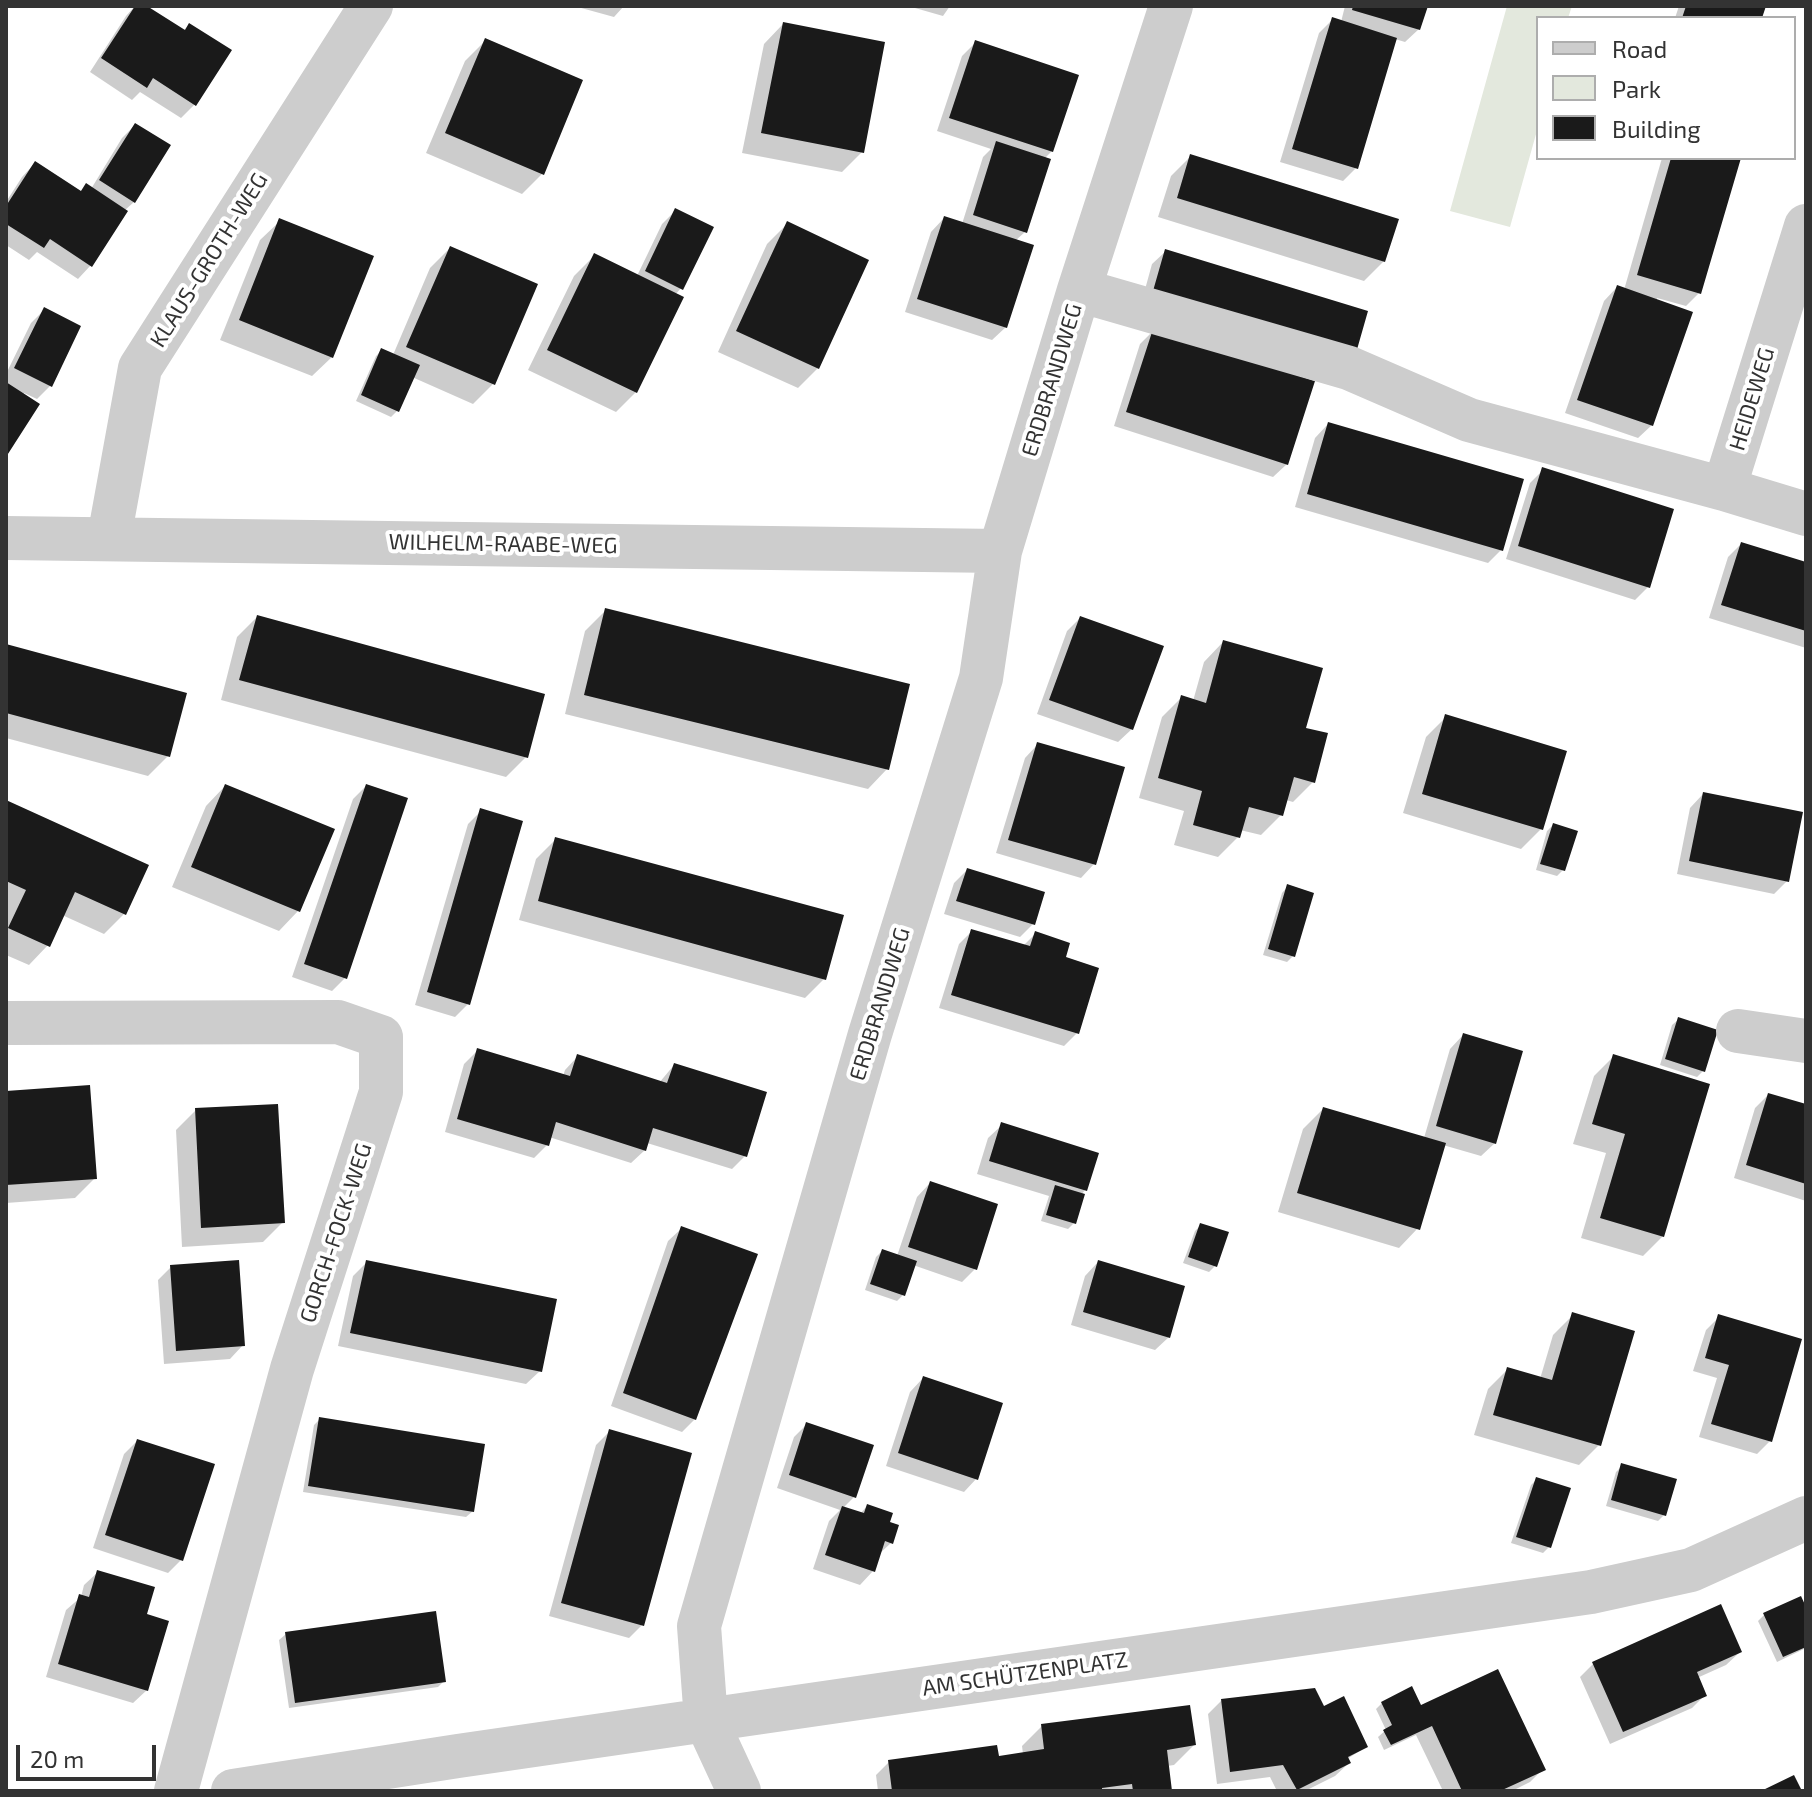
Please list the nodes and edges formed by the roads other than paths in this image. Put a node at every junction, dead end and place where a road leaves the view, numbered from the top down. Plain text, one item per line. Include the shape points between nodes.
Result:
1 (371, 6) edge
2 (1171, 6) edge
3 (1806, 226) edge
4 (1079, 290) junction
5 (1724, 489) junction
6 (1806, 514) edge
7 (6, 538) edge
8 (109, 538) junction
9 (1000, 551) junction
10 (6, 1023) edge
11 (1738, 1031) dead end
12 (1806, 1041) edge
13 (1806, 1518) edge
14 (706, 1720) junction
15 (176, 1791) edge
16 (233, 1791) edge
17 (739, 1791) edge

1 - 8 street, KLAUS-GROTH-WEG via 140,368
2 - 4 street, ERDBRANDWEG
3 - 5 street, HEIDEWEG
4 - 5 street, ERDBRANDWEG via 1349,368 1469,420
4 - 9 street, ERDBRANDWEG
5 - 6 street
7 - 8 street, WILHELM-RAABE-WEG
8 - 9 street, WILHELM-RAABE-WEG
9 - 14 street, ERDBRANDWEG via 981,678 870,1034 699,1626
10 - 15 street, GORCH-FOCK-WEG via 338,1022 381,1037 381,1092 292,1369
11 - 12 street
13 - 14 street, AM SCHÜTZENPLATZ via 1691,1570 1591,1592
14 - 16 street, AM SCHÜTZENPLATZ
14 - 17 street

